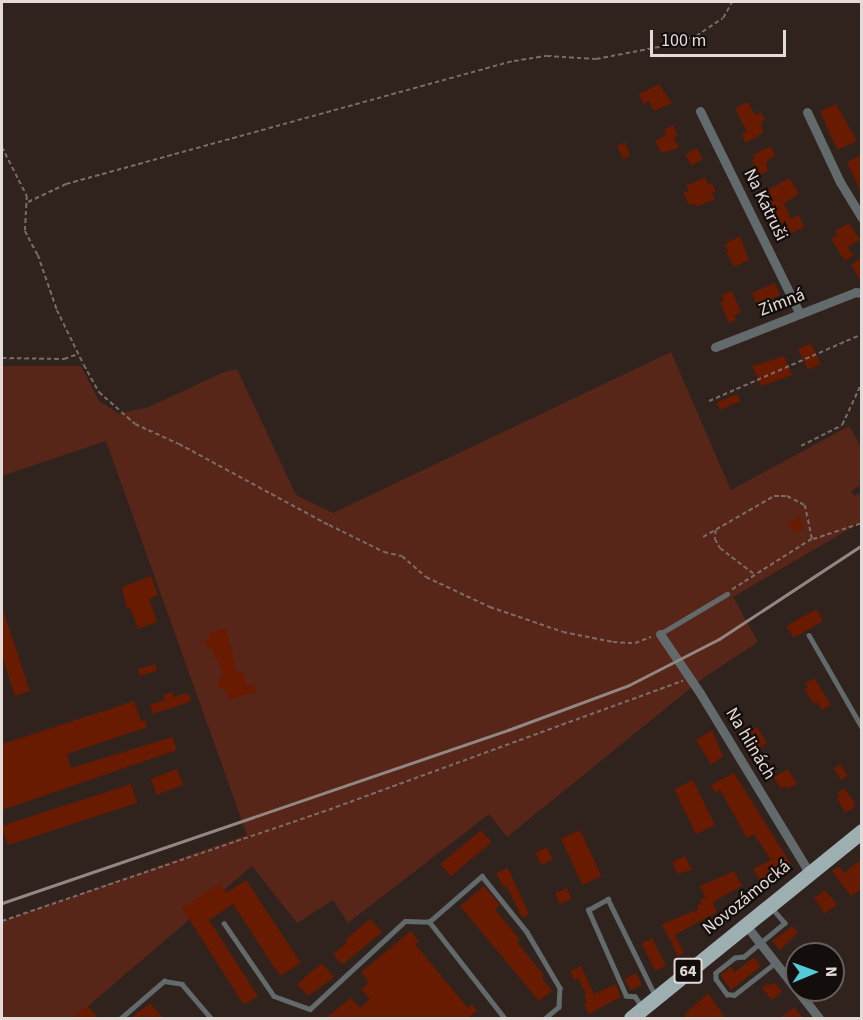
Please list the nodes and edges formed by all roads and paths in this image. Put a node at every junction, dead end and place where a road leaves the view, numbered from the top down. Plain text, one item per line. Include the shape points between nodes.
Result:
1 (732, 2) edge
2 (700, 111) dead end
3 (807, 112) dead end
4 (2, 147) edge
5 (27, 202) junction
6 (861, 218) edge
7 (861, 292) edge
8 (800, 314) junction
9 (861, 334) edge
10 (715, 347) dead end
11 (80, 354) junction
12 (2, 358) edge
13 (861, 382) edge
14 (709, 401) dead end
15 (801, 446) dead end
16 (861, 523) edge
17 (716, 530) junction
18 (703, 537) dead end
19 (812, 539) junction
20 (755, 575) junction
21 (727, 594) joint
22 (660, 634) junction
23 (809, 635) dead end
24 (690, 678) junction
25 (861, 727) edge
26 (861, 831) edge
27 (809, 872) junction
28 (769, 905) junction
29 (2, 921) edge
30 (429, 922) junction
31 (224, 923) dead end
32 (745, 924) junction
33 (760, 945) junction
34 (775, 963) junction
35 (657, 997) junction
36 (637, 1014) edge
37 (121, 1018) edge
38 (212, 1018) edge
39 (504, 1018) edge
40 (546, 1018) edge
41 (819, 1018) edge

1 - 5 path via 723,18 696,36 664,46 596,59 547,56 514,61 66,184
2 - 8 street, Na Katruši
3 - 6 street
4 - 5 path
5 - 11 path via 25,231 38,255 57,310
7 - 8 street, Zimná
8 - 10 street, Zimná
9 - 14 path
11 - 12 path via 64,359
11 - 22 path via 99,392 135,424 329,525 384,552 402,556 426,577 490,607 563,632 635,643
13 - 15 path via 842,425
16 - 19 path
17 - 18 path
17 - 19 path via 780,495 805,505
17 - 20 path via 720,548
19 - 20 path
20 - 21 path
21 - 22 lane
22 - 24 street, Na hlinách
23 - 25 lane
24 - 27 street, Na hlinách
24 - 29 path via 336,807
26 - 27 main road, Novozámocká / 64
27 - 28 main road, Novozámocká / 64
28 - 32 main road, Novozámocká / 64
28 - 33 lane via 785,923
30 - 31 lane via 405,921 310,1009 274,996
30 - 39 lane
30 - 40 lane via 482,876 527,932 560,988 559,1007
32 - 33 street
32 - 35 main road, Novozámocká / 64
33 - 34 street
33 - 34 lane via 716,973 727,993 738,994
34 - 41 street
35 - 36 main road, Novozámocká / 64
35 - 36 lane via 608,899 588,910 626,996 634,997
37 - 38 lane via 164,981 182,984

